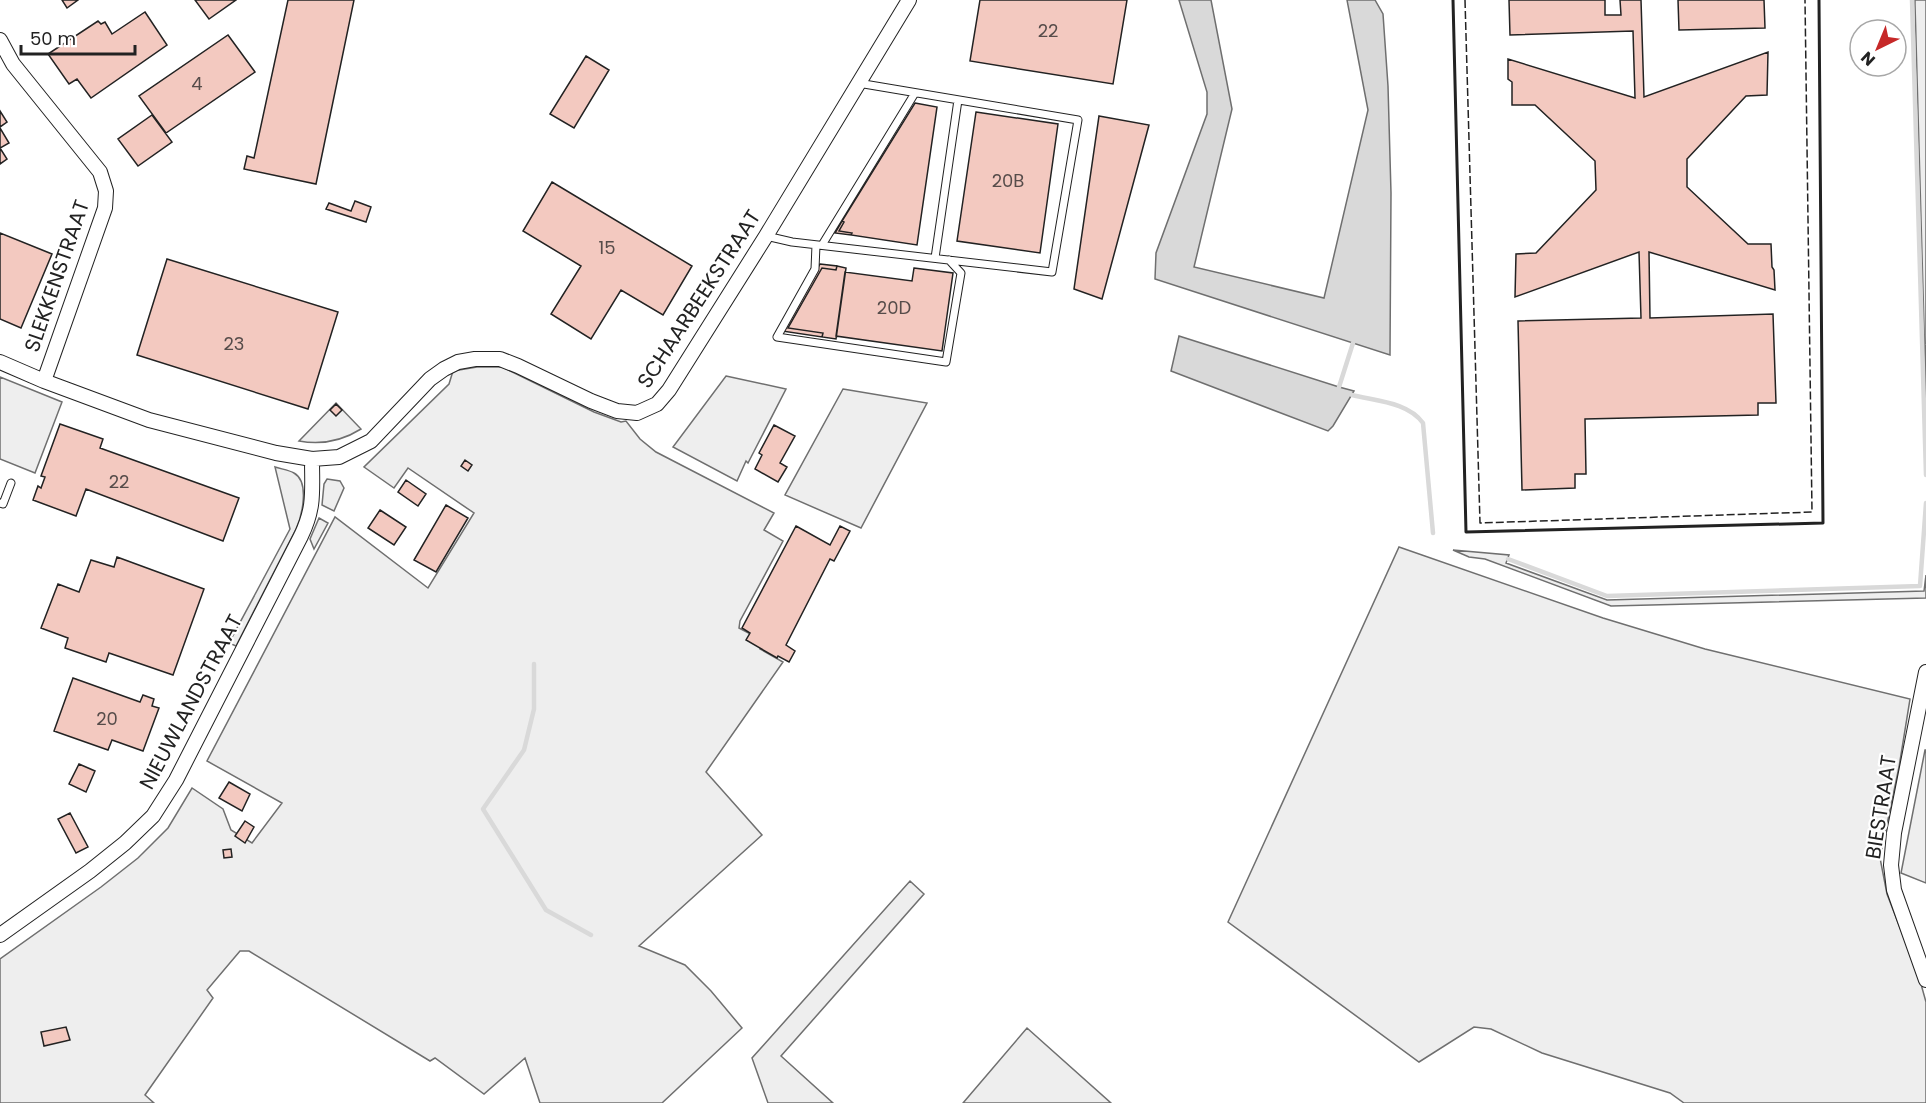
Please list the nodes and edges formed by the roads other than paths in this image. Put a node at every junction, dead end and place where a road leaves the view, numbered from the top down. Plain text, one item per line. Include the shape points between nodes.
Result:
1 (909, 0) edge
2 (0, 40) edge
3 (858, 83) junction
4 (915, 93) junction
5 (958, 100) junction
6 (766, 236) junction
7 (819, 245) junction
8 (935, 258) junction
9 (949, 260) junction
10 (0, 362) edge
11 (44, 381) junction
12 (312, 459) junction
13 (11, 483) dead end
14 (0, 503) edge
15 (1926, 672) edge
16 (0, 935) edge
17 (1926, 980) edge

1 - 3 street, SCHAARBEEKSTRAAT
2 - 11 street, SLEKKENSTRAAT via 13,64 100,172 106,191 105,208
3 - 4 lane
3 - 6 street, SCHAARBEEKSTRAAT
4 - 5 lane
4 - 7 lane
5 - 8 lane
5 - 9 lane via 1078,120 1052,272
6 - 7 lane
6 - 12 street, SCHAARBEEKSTRAAT via 657,404 637,413 617,411 500,359 475,358 458,362 430,379 371,441 339,457
7 - 8 lane
7 - 9 lane via 815,269 777,337 946,362 961,273
8 - 9 lane
10 - 11 street, SCHAARBEEKSTRAAT
11 - 12 street, SCHAARBEEKSTRAAT via 149,420
12 - 16 street, NIEUWLANDSTRAAT via 310,518 302,536 176,780 153,816 90,871
13 - 14 lane via 3,504
15 - 17 street, BIESTRAAT via 1894,833 1892,865 1894,890

